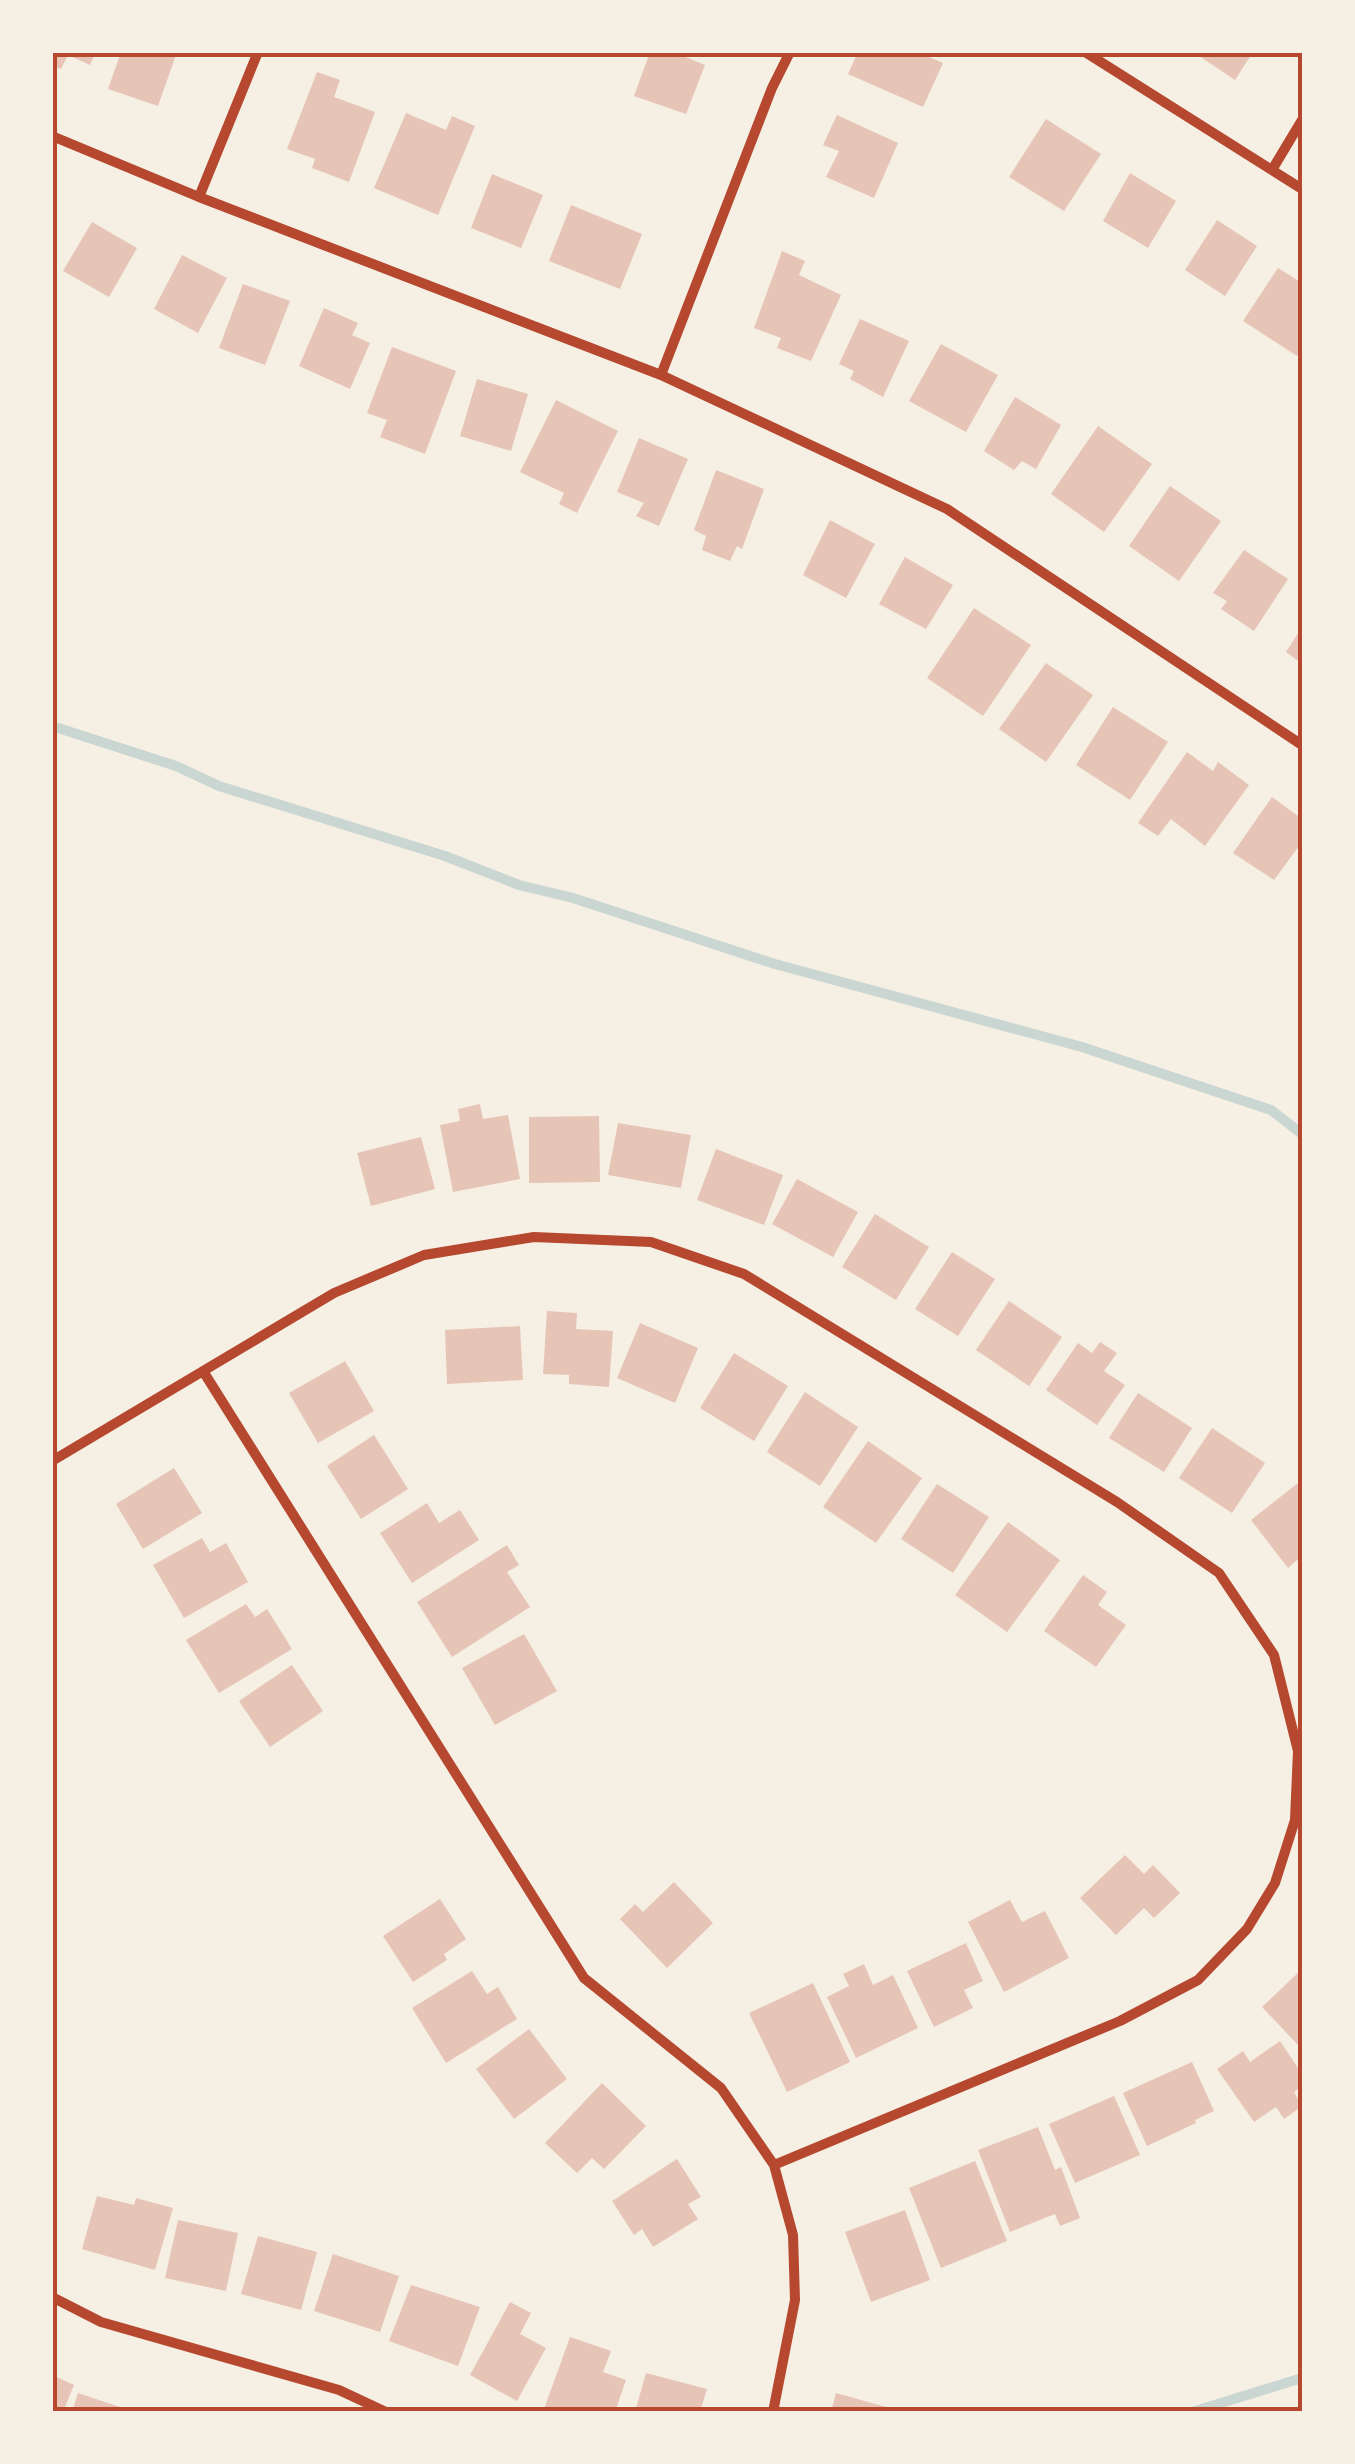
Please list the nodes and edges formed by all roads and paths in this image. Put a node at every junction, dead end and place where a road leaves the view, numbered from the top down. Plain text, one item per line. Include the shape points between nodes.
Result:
1 (258, 52) edge
2 (790, 52) edge
3 (1085, 52) edge
4 (1302, 120) edge
5 (52, 136) edge
6 (1272, 170) junction
7 (1302, 189) edge
8 (199, 197) junction
9 (662, 375) junction
10 (1302, 745) edge
11 (204, 1371) junction
12 (52, 1461) edge
13 (774, 2165) junction
14 (52, 2297) edge
15 (386, 2412) edge
16 (774, 2412) edge

1 - 8 street
2 - 9 street
3 - 6 street
4 - 6 street
5 - 8 street
6 - 7 street
8 - 9 street
9 - 10 street via 947,509
11 - 12 street
11 - 13 street via 584,1978 721,2088
11 - 13 street via 334,1292 424,1255 534,1237 651,1242 744,1274 1117,1502 1219,1573 1274,1655 1298,1751 1295,1820 1274,1883 1248,1930 1198,1980 1120,2022
13 - 16 street via 793,2234 794,2300
14 - 15 street via 102,2322 340,2390

